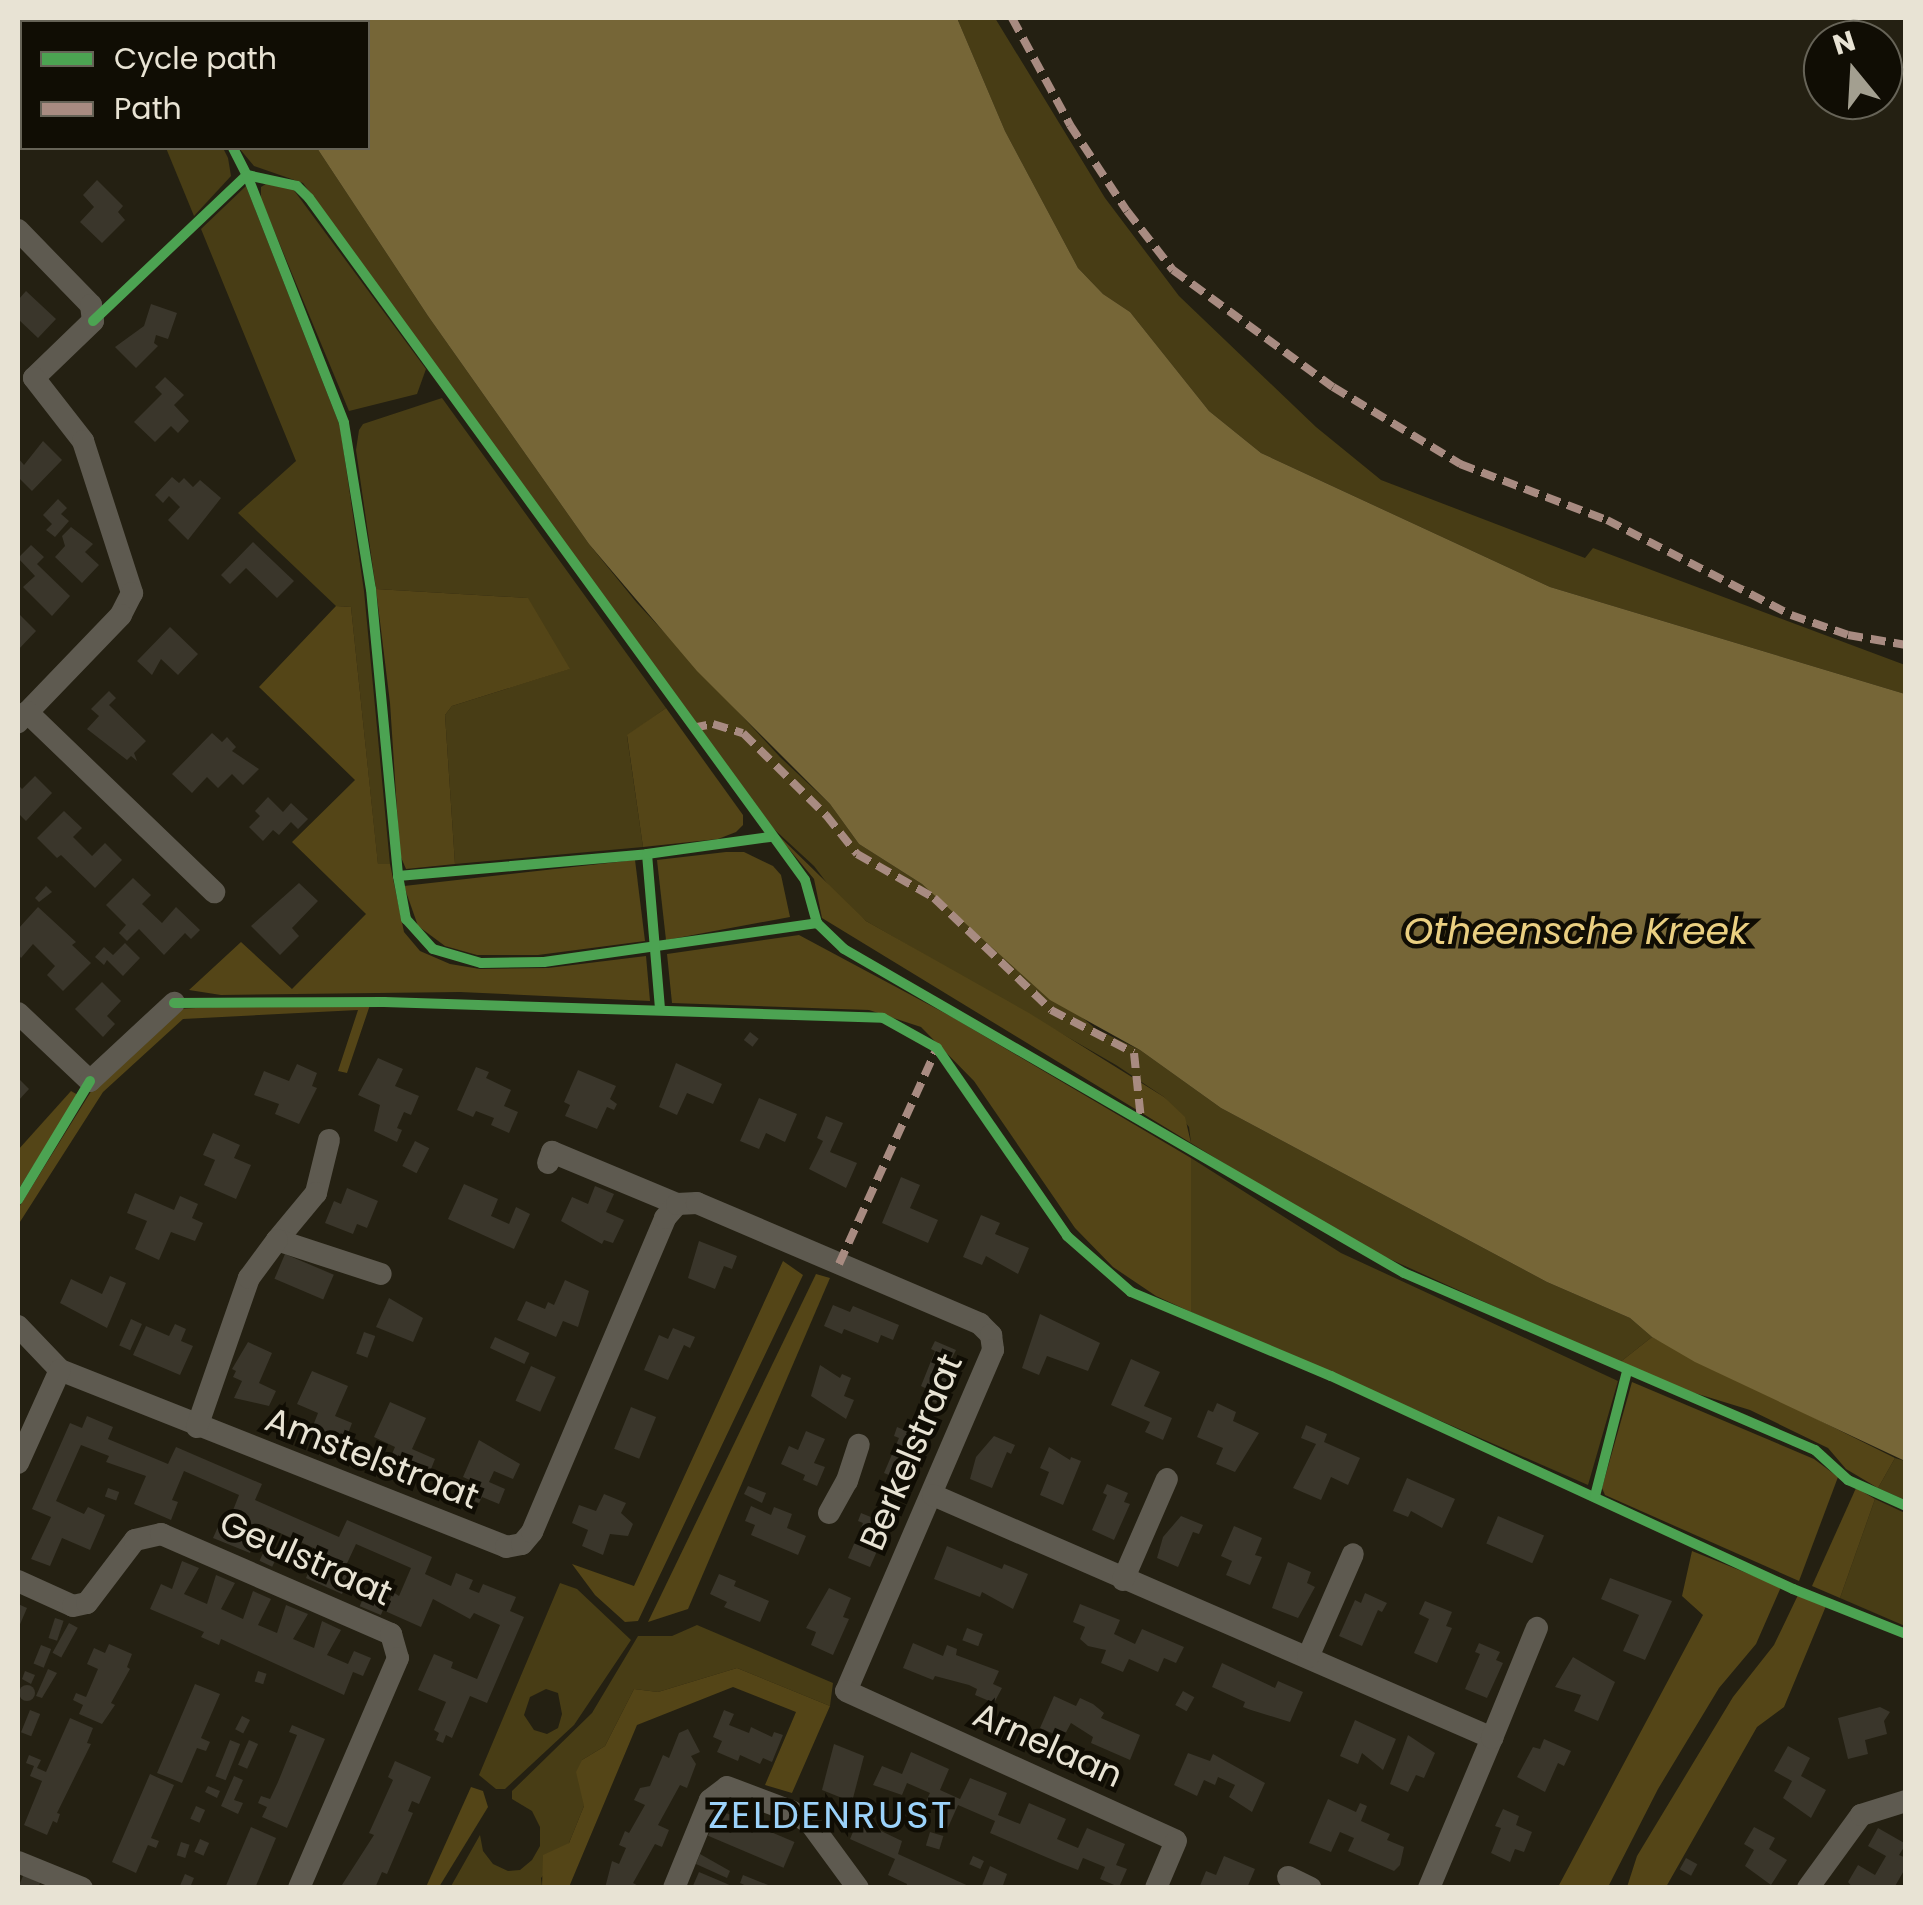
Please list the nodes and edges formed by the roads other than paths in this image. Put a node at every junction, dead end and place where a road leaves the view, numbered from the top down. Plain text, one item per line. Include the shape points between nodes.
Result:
1 (18, 230) edge
2 (26, 387) edge
3 (22, 717) edge
4 (214, 892) dead end
5 (174, 1003) dead end
6 (18, 1013) edge
7 (329, 1140) dead end
8 (548, 1163) dead end
9 (678, 1204) junction
10 (277, 1240) junction
11 (382, 1274) dead end
12 (18, 1326) edge
13 (60, 1370) junction
14 (197, 1427) junction
15 (858, 1445) dead end
16 (18, 1463) edge
17 (1167, 1479) dead end
18 (933, 1495) junction
19 (830, 1513) dead end
20 (1353, 1554) dead end
21 (1123, 1580) junction
22 (18, 1581) edge
23 (1537, 1628) dead end
24 (1308, 1657) junction
25 (846, 1691) joint
26 (1492, 1738) junction
27 (1906, 1801) edge
28 (18, 1862) edge
29 (1288, 1876) dead end
30 (82, 1888) edge
31 (298, 1888) edge
32 (674, 1888) edge
33 (858, 1888) edge
34 (1156, 1888) edge
35 (1311, 1888) edge
36 (1429, 1888) edge
37 (1808, 1888) edge

1 - 2 street via 91,305 93,321
2 - 3 street via 83,441 132,593 121,615
3 - 4 street
5 - 6 street via 90,1082
7 - 10 street via 316,1193
8 - 9 street, Berkelstraat via 552,1152
9 - 14 street, Amstelstraat via 665,1218 522,1544 498,1545
9 - 18 street, Berkelstraat via 697,1203 986,1328 993,1350
10 - 11 street
10 - 14 street via 250,1278
12 - 13 street
13 - 14 street, Amstelstraat
13 - 16 street
15 - 19 street, Berkelstraat
17 - 21 street
18 - 21 street
18 - 25 street, Berkelstraat
20 - 24 street
21 - 24 street
22 - 31 street, Geulstraat via 73,1606 88,1603 135,1540 161,1534 391,1634 398,1658
23 - 26 street
24 - 26 street
25 - 34 street, Arnelaan via 1176,1841
26 - 36 street
27 - 37 street via 1862,1815
28 - 30 street
29 - 35 street
32 - 33 street via 710,1800 727,1787 811,1824

